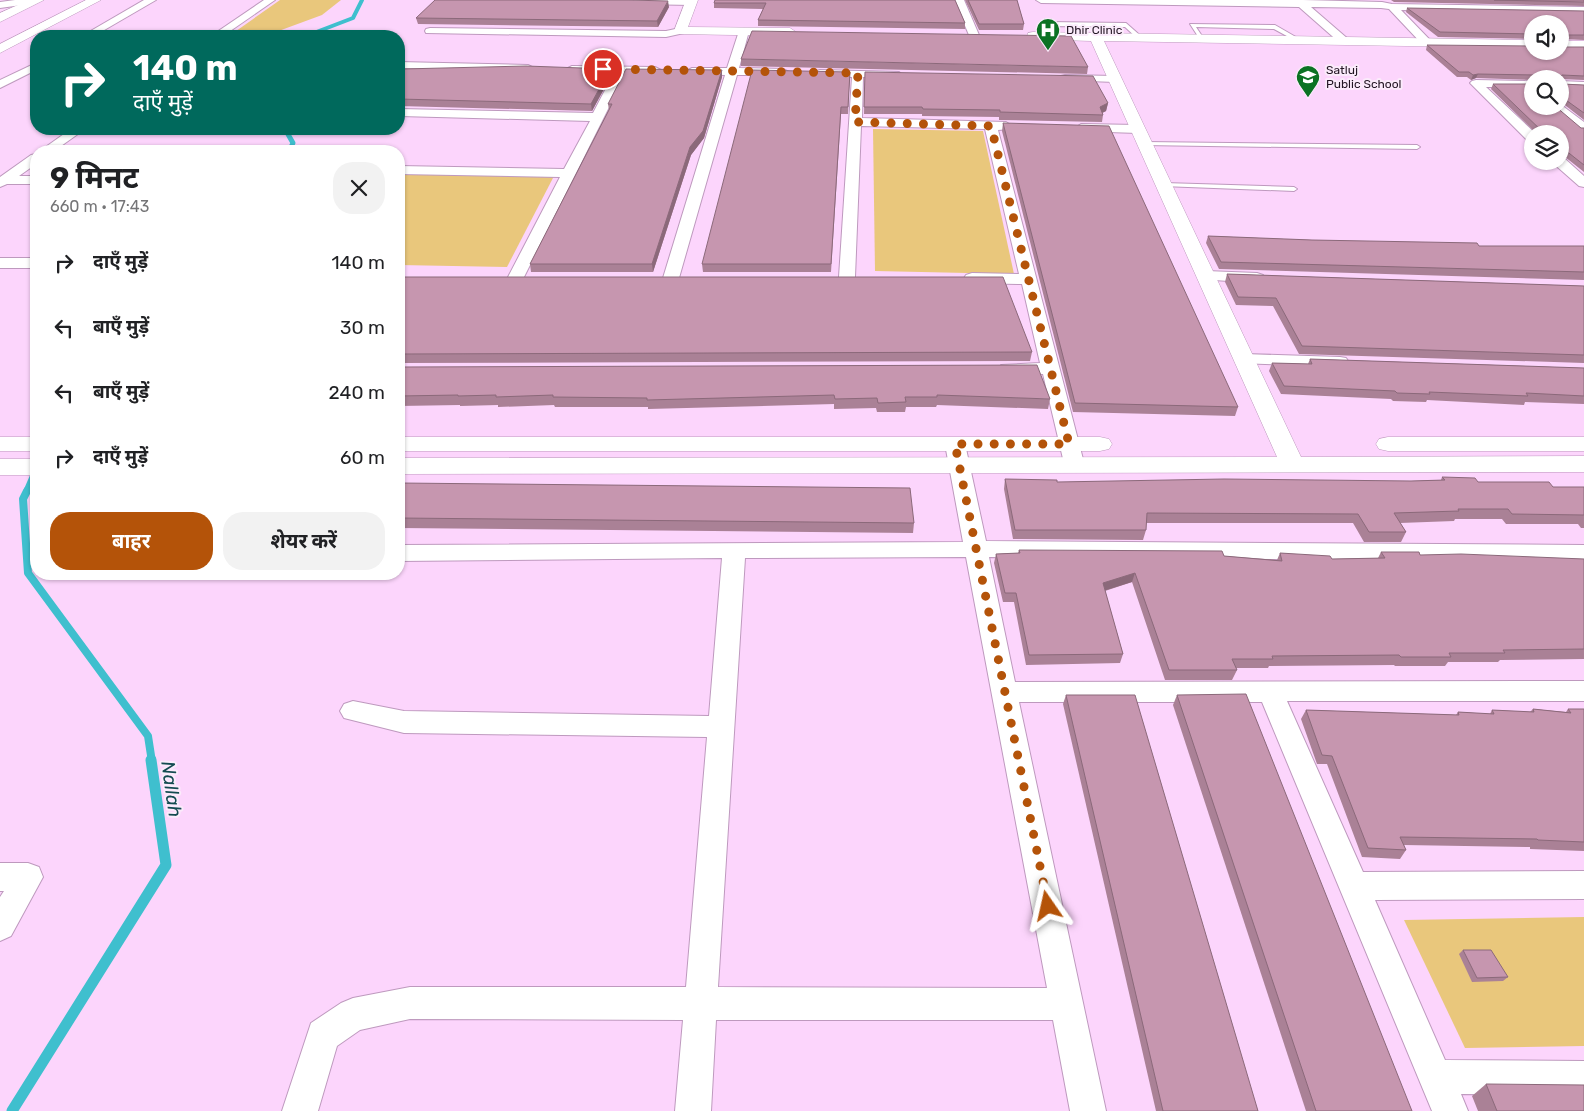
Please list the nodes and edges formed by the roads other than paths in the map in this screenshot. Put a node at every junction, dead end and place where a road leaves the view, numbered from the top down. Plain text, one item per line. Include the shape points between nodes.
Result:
1 (76, 0) edge
2 (95, 0) edge
3 (151, 0) edge
4 (270, 0) edge
5 (959, 0) edge
6 (1041, 0) edge
7 (1487, 0) edge
8 (40, 1) edge
9 (623, 1) edge
10 (692, 1) edge
11 (1245, 2) edge
12 (1300, 2) edge
13 (1383, 4) edge
14 (0, 5) edge
15 (1504, 9) junction
16 (1584, 10) edge
17 (0, 18) edge
18 (0, 28) edge
19 (36, 30) edge
20 (98, 30) edge
21 (225, 30) edge
22 (430, 31) edge
23 (680, 31) junction
24 (744, 32) junction
25 (804, 32) edge
26 (30, 33) edge
27 (974, 35) edge
28 (1022, 36) edge
29 (0, 37) edge
30 (1051, 37) junction
31 (1096, 37) junction
32 (1140, 38) junction
33 (1344, 41) junction
34 (1427, 43) junction
35 (1524, 44) edge
36 (1569, 45) edge
37 (1584, 45) edge
38 (0, 48) edge
39 (405, 65) edge
40 (544, 68) edge
41 (564, 68) edge
42 (30, 69) edge
43 (622, 69) junction
44 (733, 71) junction
45 (790, 72) edge
46 (810, 72) edge
47 (858, 73) junction
48 (907, 74) edge
49 (1056, 77) edge
50 (1115, 78) junction
51 (1569, 84) edge
52 (0, 85) edge
53 (1584, 85) edge
54 (1524, 86) edge
55 (405, 112) edge
56 (1567, 115) edge
57 (597, 117) junction
58 (855, 122) junction
59 (991, 126) junction
60 (1020, 126) edge
61 (1069, 127) edge
62 (1584, 128) edge
63 (1524, 129) edge
64 (70, 135) edge
65 (1141, 136) junction
66 (55, 145) edge
67 (1417, 147) dead end
68 (30, 162) edge
69 (405, 170) edge
70 (1569, 170) edge
71 (569, 173) junction
72 (30, 180) edge
73 (3, 182) edge
74 (1584, 183) edge
75 (1164, 185) junction
76 (1294, 189) dead end
77 (0, 263) edge
78 (30, 263) edge
79 (1206, 276) junction
80 (848, 277) junction
81 (651, 278) edge
82 (671, 278) junction
83 (690, 278) edge
84 (828, 278) edge
85 (866, 278) edge
86 (952, 278) edge
87 (1028, 278) junction
88 (1275, 278) edge
89 (496, 279) edge
90 (515, 279) junction
91 (535, 279) edge
92 (1244, 359) junction
93 (1360, 363) edge
94 (1051, 368) junction
95 (992, 369) edge
96 (0, 444) edge
97 (30, 444) edge
98 (405, 444) edge
99 (1584, 444) edge
100 (957, 454) junction
101 (1072, 454) junction
102 (1287, 454) junction
103 (1584, 464) edge
104 (405, 466) edge
105 (0, 467) edge
106 (30, 467) edge
107 (976, 549) junction
108 (734, 551) junction
109 (405, 553) edge
110 (1584, 553) edge
111 (1584, 690) edge
112 (1270, 691) junction
113 (1006, 692) junction
114 (353, 711) dead end
115 (722, 727) junction
116 (0, 877) edge
117 (1584, 885) edge
118 (1354, 886) junction
119 (0, 926) edge
120 (701, 1003) junction
121 (1066, 1004) junction
122 (1436, 1078) junction
123 (1584, 1078) edge
124 (300, 1111) edge
125 (693, 1111) edge
126 (1088, 1111) edge
127 (1450, 1111) edge

1 - 29 main road
2 - 19 main road
3 - 20 street
4 - 21 street
5 - 27 street
6 - 11 street
7 - 15 street
8 - 14 street
8 - 17 main road
8 - 18 main road
9 - 10 street
10 - 23 main road
11 - 12 street
12 - 13 street
12 - 33 street
13 - 15 street
13 - 34 street
15 - 16 street
22 - 23 street via 666,34
23 - 24 main road
24 - 25 main road
24 - 44 street
26 - 38 main road
28 - 30 main road
30 - 31 main road
30 - 32 lane via 1047,24 1126,25
31 - 32 main road
31 - 50 main road
32 - 33 main road
33 - 34 main road
34 - 35 main road
36 - 37 main road
39 - 40 street
41 - 43 street
42 - 52 street
43 - 44 street
43 - 57 street
44 - 45 street
44 - 82 street
46 - 47 street
47 - 48 street
47 - 58 street
49 - 50 street
50 - 65 main road
51 - 53 street
54 - 63 street via 1476,83
55 - 57 street
56 - 62 street
57 - 71 street
58 - 59 street
58 - 80 street
59 - 60 street
59 - 87 street
61 - 65 street
64 - 66 street
65 - 67 lane
65 - 75 main road
68 - 73 street
69 - 71 street
70 - 74 street
71 - 90 street
72 - 73 street
75 - 76 lane
75 - 79 main road
77 - 78 street
79 - 88 street
79 - 92 main road
80 - 84 street
80 - 85 street
81 - 82 street
82 - 83 street
86 - 87 street
87 - 94 street
89 - 90 street
90 - 91 street
92 - 93 street
92 - 102 main road
94 - 95 street
94 - 101 street
96 - 97 main road
98 - 100 main road
99 - 102 main road
100 - 101 main road
100 - 104 main road
100 - 107 street
101 - 102 main road
102 - 103 main road
105 - 106 main road
107 - 108 street
107 - 110 street
107 - 113 street
108 - 109 street
108 - 115 street
111 - 112 street
112 - 113 street
112 - 118 street
113 - 121 street
114 - 115 street via 404,722
115 - 120 street
116 - 119 street via 28,877
117 - 118 street
118 - 122 street
120 - 121 street
120 - 124 street via 410,1003 353,1015 323,1035
120 - 125 street
121 - 126 street
122 - 123 street
122 - 127 street

